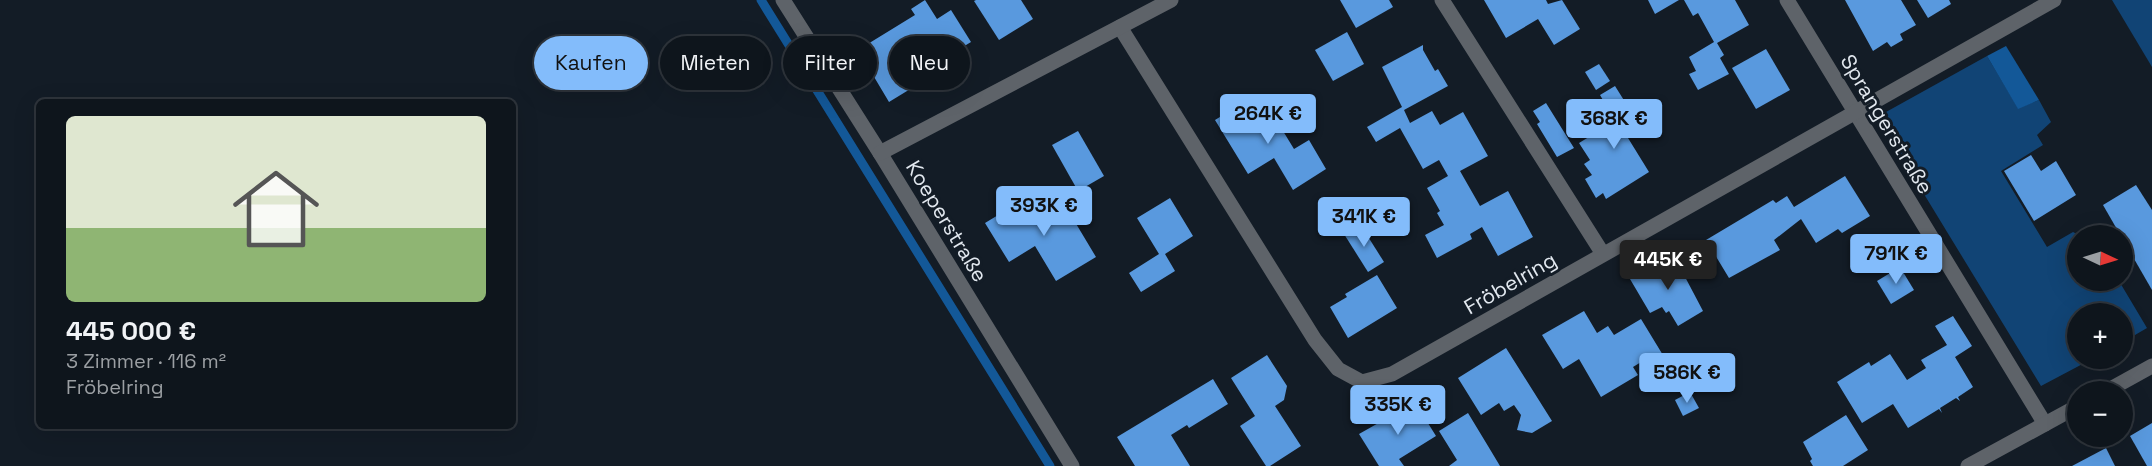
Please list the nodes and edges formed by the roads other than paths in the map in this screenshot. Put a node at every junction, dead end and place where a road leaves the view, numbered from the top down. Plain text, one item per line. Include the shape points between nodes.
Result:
1 (783, 0) edge
2 (1171, 0) edge
3 (1442, 0) edge
4 (1787, 0) edge
5 (2054, 0) edge
6 (1120, 27) junction
7 (1855, 111) junction
8 (880, 153) junction
9 (1603, 255) junction
10 (2152, 366) edge
11 (2125, 381) edge
12 (2067, 412) edge
13 (2045, 424) junction
14 (1072, 466) edge
15 (1968, 466) edge

1 - 8 street, Koeperstraße
2 - 6 street
3 - 9 street
4 - 7 street, Sprangerstraße
5 - 7 street, Fröbelring
6 - 8 street
6 - 9 street, Fröbelring via 1316,340 1338,369 1362,382 1392,374
7 - 9 street, Fröbelring
7 - 13 street, Sprangerstraße
8 - 14 street, Koeperstraße
10 - 11 street
12 - 13 street
13 - 15 street

